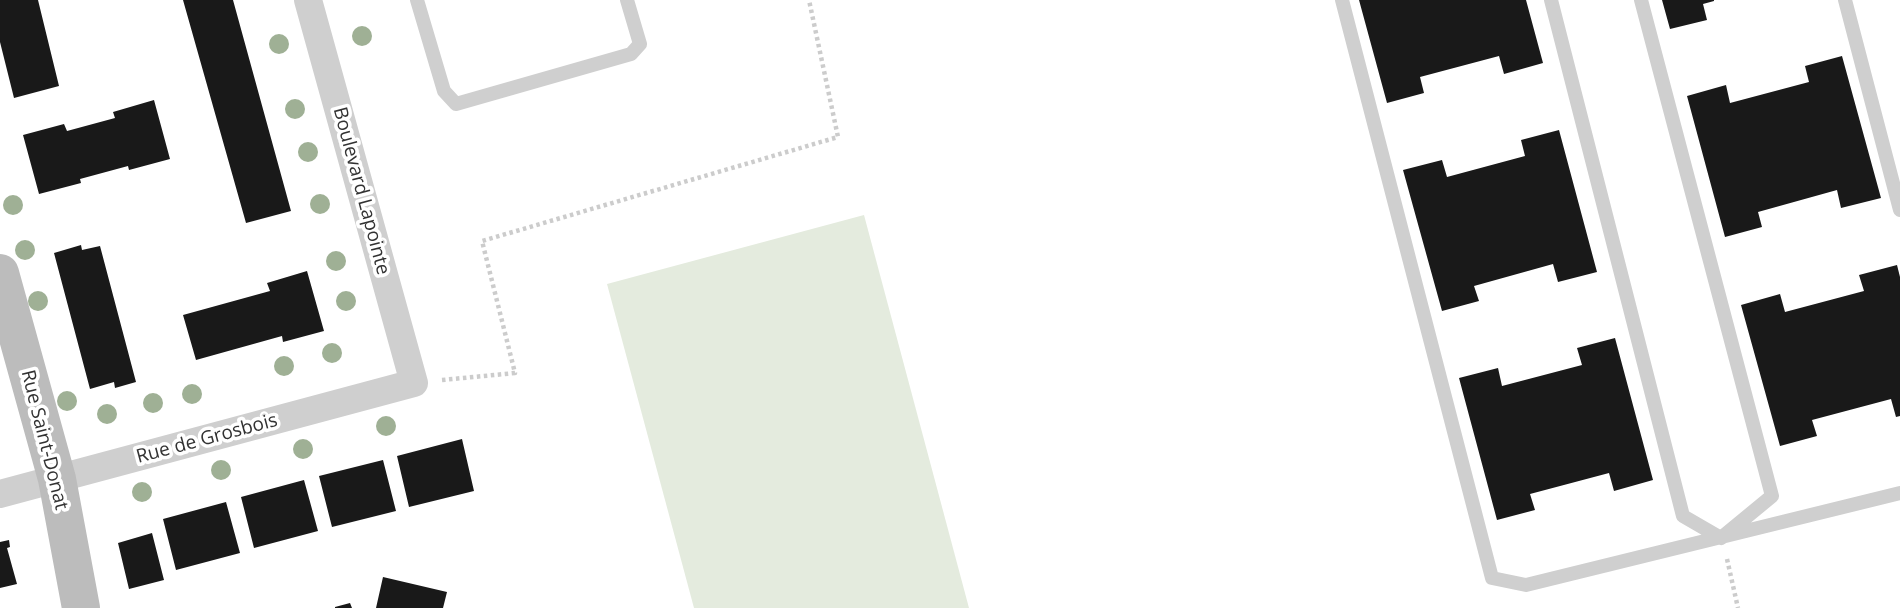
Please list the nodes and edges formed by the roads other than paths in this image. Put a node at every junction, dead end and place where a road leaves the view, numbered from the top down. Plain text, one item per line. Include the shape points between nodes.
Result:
1 (308, 0) edge
2 (417, 0) edge
3 (627, 0) edge
4 (1342, 0) edge
5 (1550, 0) edge
6 (1641, 0) edge
7 (1844, 0) edge
8 (1900, 209) edge
9 (0, 273) edge
10 (414, 383) joint
11 (57, 479) junction
12 (1900, 493) edge
13 (0, 494) edge
14 (1721, 538) junction
15 (81, 608) edge

1 - 10 street, Boulevard Lapointe
2 - 3 lane via 444,91 456,104 631,54 640,44
4 - 14 lane via 1492,578 1526,585
5 - 14 lane via 1683,516
6 - 14 lane via 1772,496
7 - 8 lane
9 - 11 street, Rue Saint-Donat
10 - 11 street, Rue de Grosbois
11 - 13 street, Rue de Grosbois
11 - 15 street, Rue Saint-Donat
12 - 14 lane

